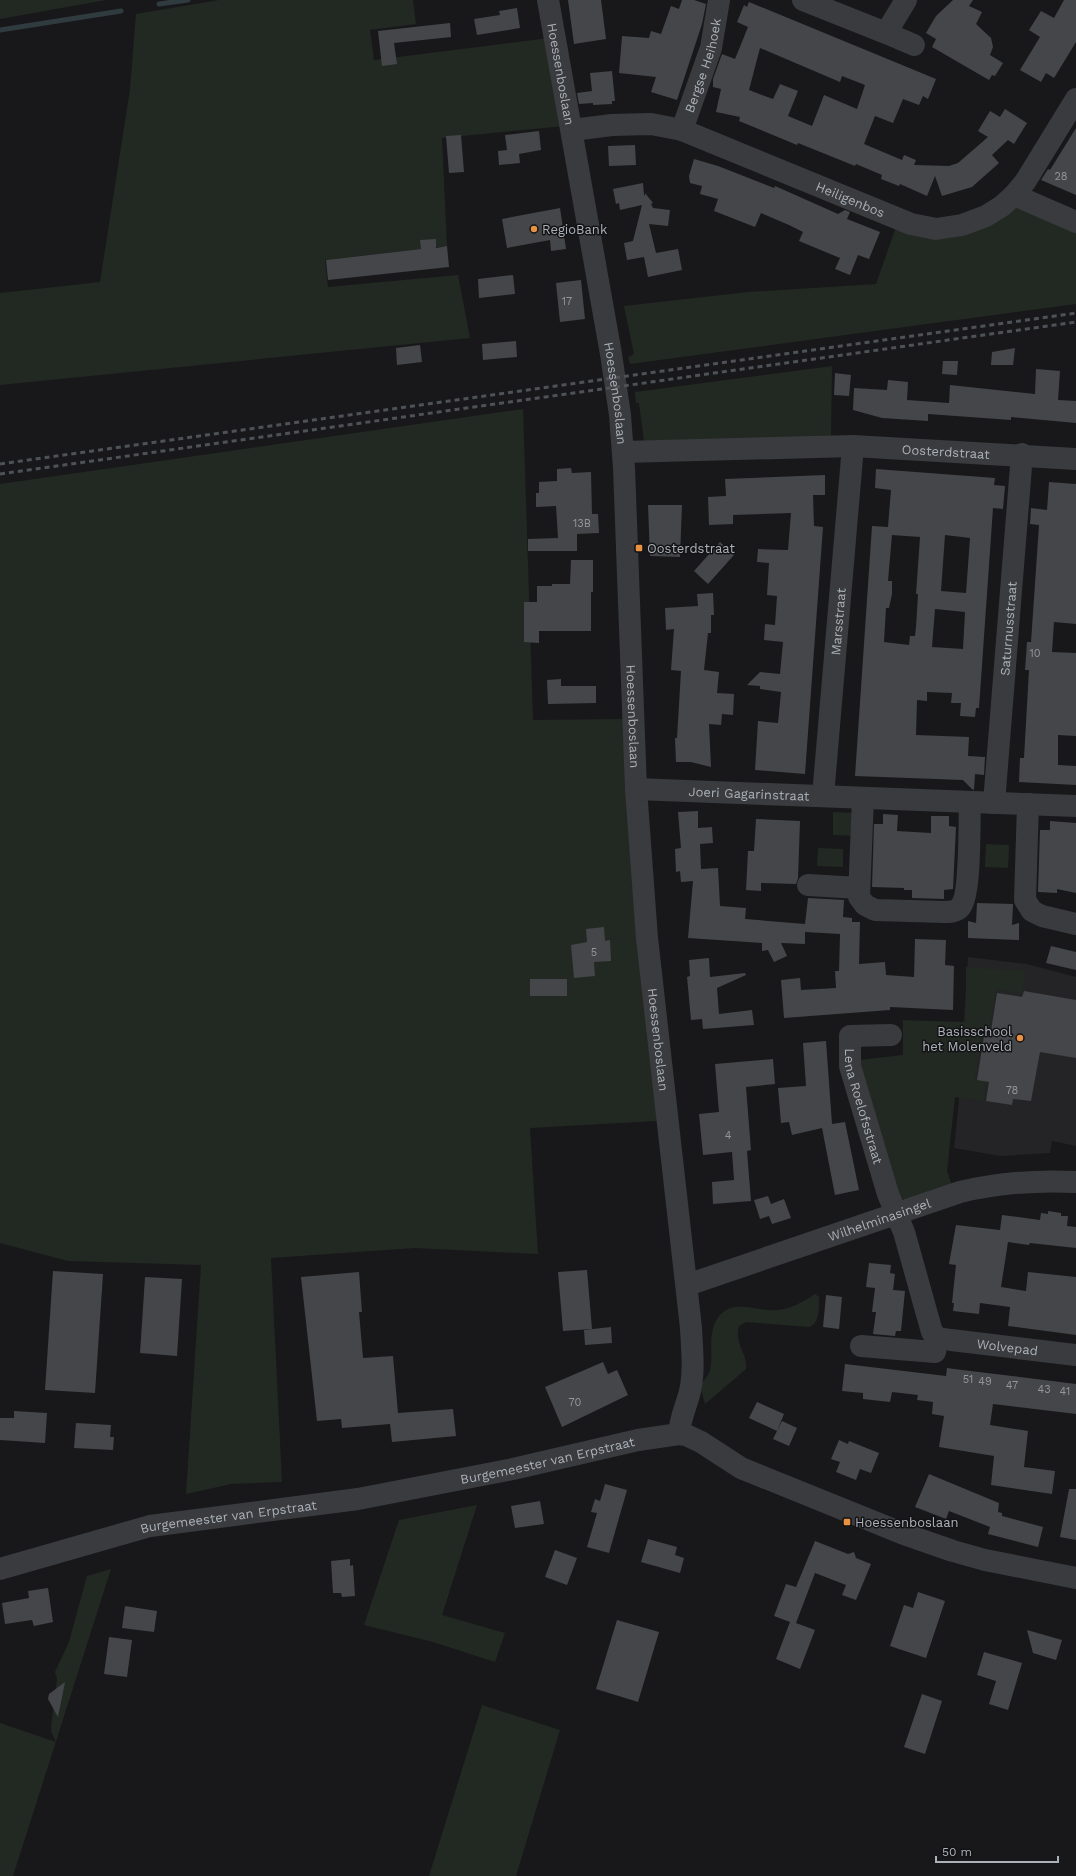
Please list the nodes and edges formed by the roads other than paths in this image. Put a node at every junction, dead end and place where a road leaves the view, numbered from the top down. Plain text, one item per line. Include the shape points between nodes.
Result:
1 (548, 0) edge
2 (719, 0) edge
3 (803, 0) edge
4 (906, 0) edge
5 (886, 33) junction
6 (914, 45) dead end
7 (1076, 99) edge
8 (572, 130) junction
9 (682, 130) junction
10 (1014, 195) junction
11 (1076, 222) edge
12 (853, 446) junction
13 (623, 452) junction
14 (1022, 454) junction
15 (1076, 459) edge
16 (636, 790) junction
17 (823, 796) junction
18 (863, 798) junction
19 (970, 802) junction
20 (994, 804) junction
21 (1028, 804) junction
22 (1076, 806) edge
23 (808, 885) dead end
24 (859, 888) junction
25 (1076, 924) edge
26 (891, 1035) dead end
27 (1076, 1182) edge
28 (896, 1214) junction
29 (687, 1285) junction
30 (938, 1338) junction
31 (862, 1346) dead end
32 (1076, 1355) edge
33 (679, 1434) junction
34 (0, 1569) edge
35 (1076, 1578) edge

1 - 8 street, Hoessenboslaan
2 - 9 street, Bergse Heihoek via 711,48
3 - 5 street
4 - 5 street
5 - 6 street
7 - 10 street, Heiligenbos via 1025,182
8 - 9 street, Heiligenbos via 651,124
8 - 13 street, Hoessenboslaan via 612,354
9 - 10 street, Heiligenbos via 917,225 936,229 962,225 986,216
10 - 11 street
12 - 13 street, Oosterdstraat
12 - 14 street, Oosterdstraat
12 - 17 street, Marsstraat
13 - 16 street, Hoessenboslaan
14 - 15 street, Oosterdstraat
14 - 20 street, Saturnusstraat
16 - 17 street, Joeri Gagarinstraat
16 - 29 street, Hoessenboslaan via 647,938
17 - 18 street, Joeri Gagarinstraat
18 - 19 street, Joeri Gagarinstraat
18 - 24 street
19 - 20 street, Joeri Gagarinstraat
19 - 24 street via 967,893 961,907 945,912 875,910 865,905 859,897
20 - 21 street, Joeri Gagarinstraat
21 - 22 street, Joeri Gagarinstraat
21 - 25 street via 1025,900 1032,911 1042,916
23 - 24 street
26 - 28 street, Lena Roelofsstraat via 850,1036 850,1066
27 - 28 street, Wilhelminasingel via 1050,1181 986,1186
28 - 29 street, Wilhelminasingel
28 - 30 street via 904,1232 932,1332
29 - 33 street, Hoessenboslaan via 693,1359 689,1394 680,1420
30 - 31 street via 935,1352
30 - 32 street, Wolvepad
33 - 34 street, Burgemeester van Erpstraat via 638,1440 513,1469 358,1499 150,1526
33 - 35 street, Burgemeester van Erpstraat via 701,1442 741,1468 953,1552

